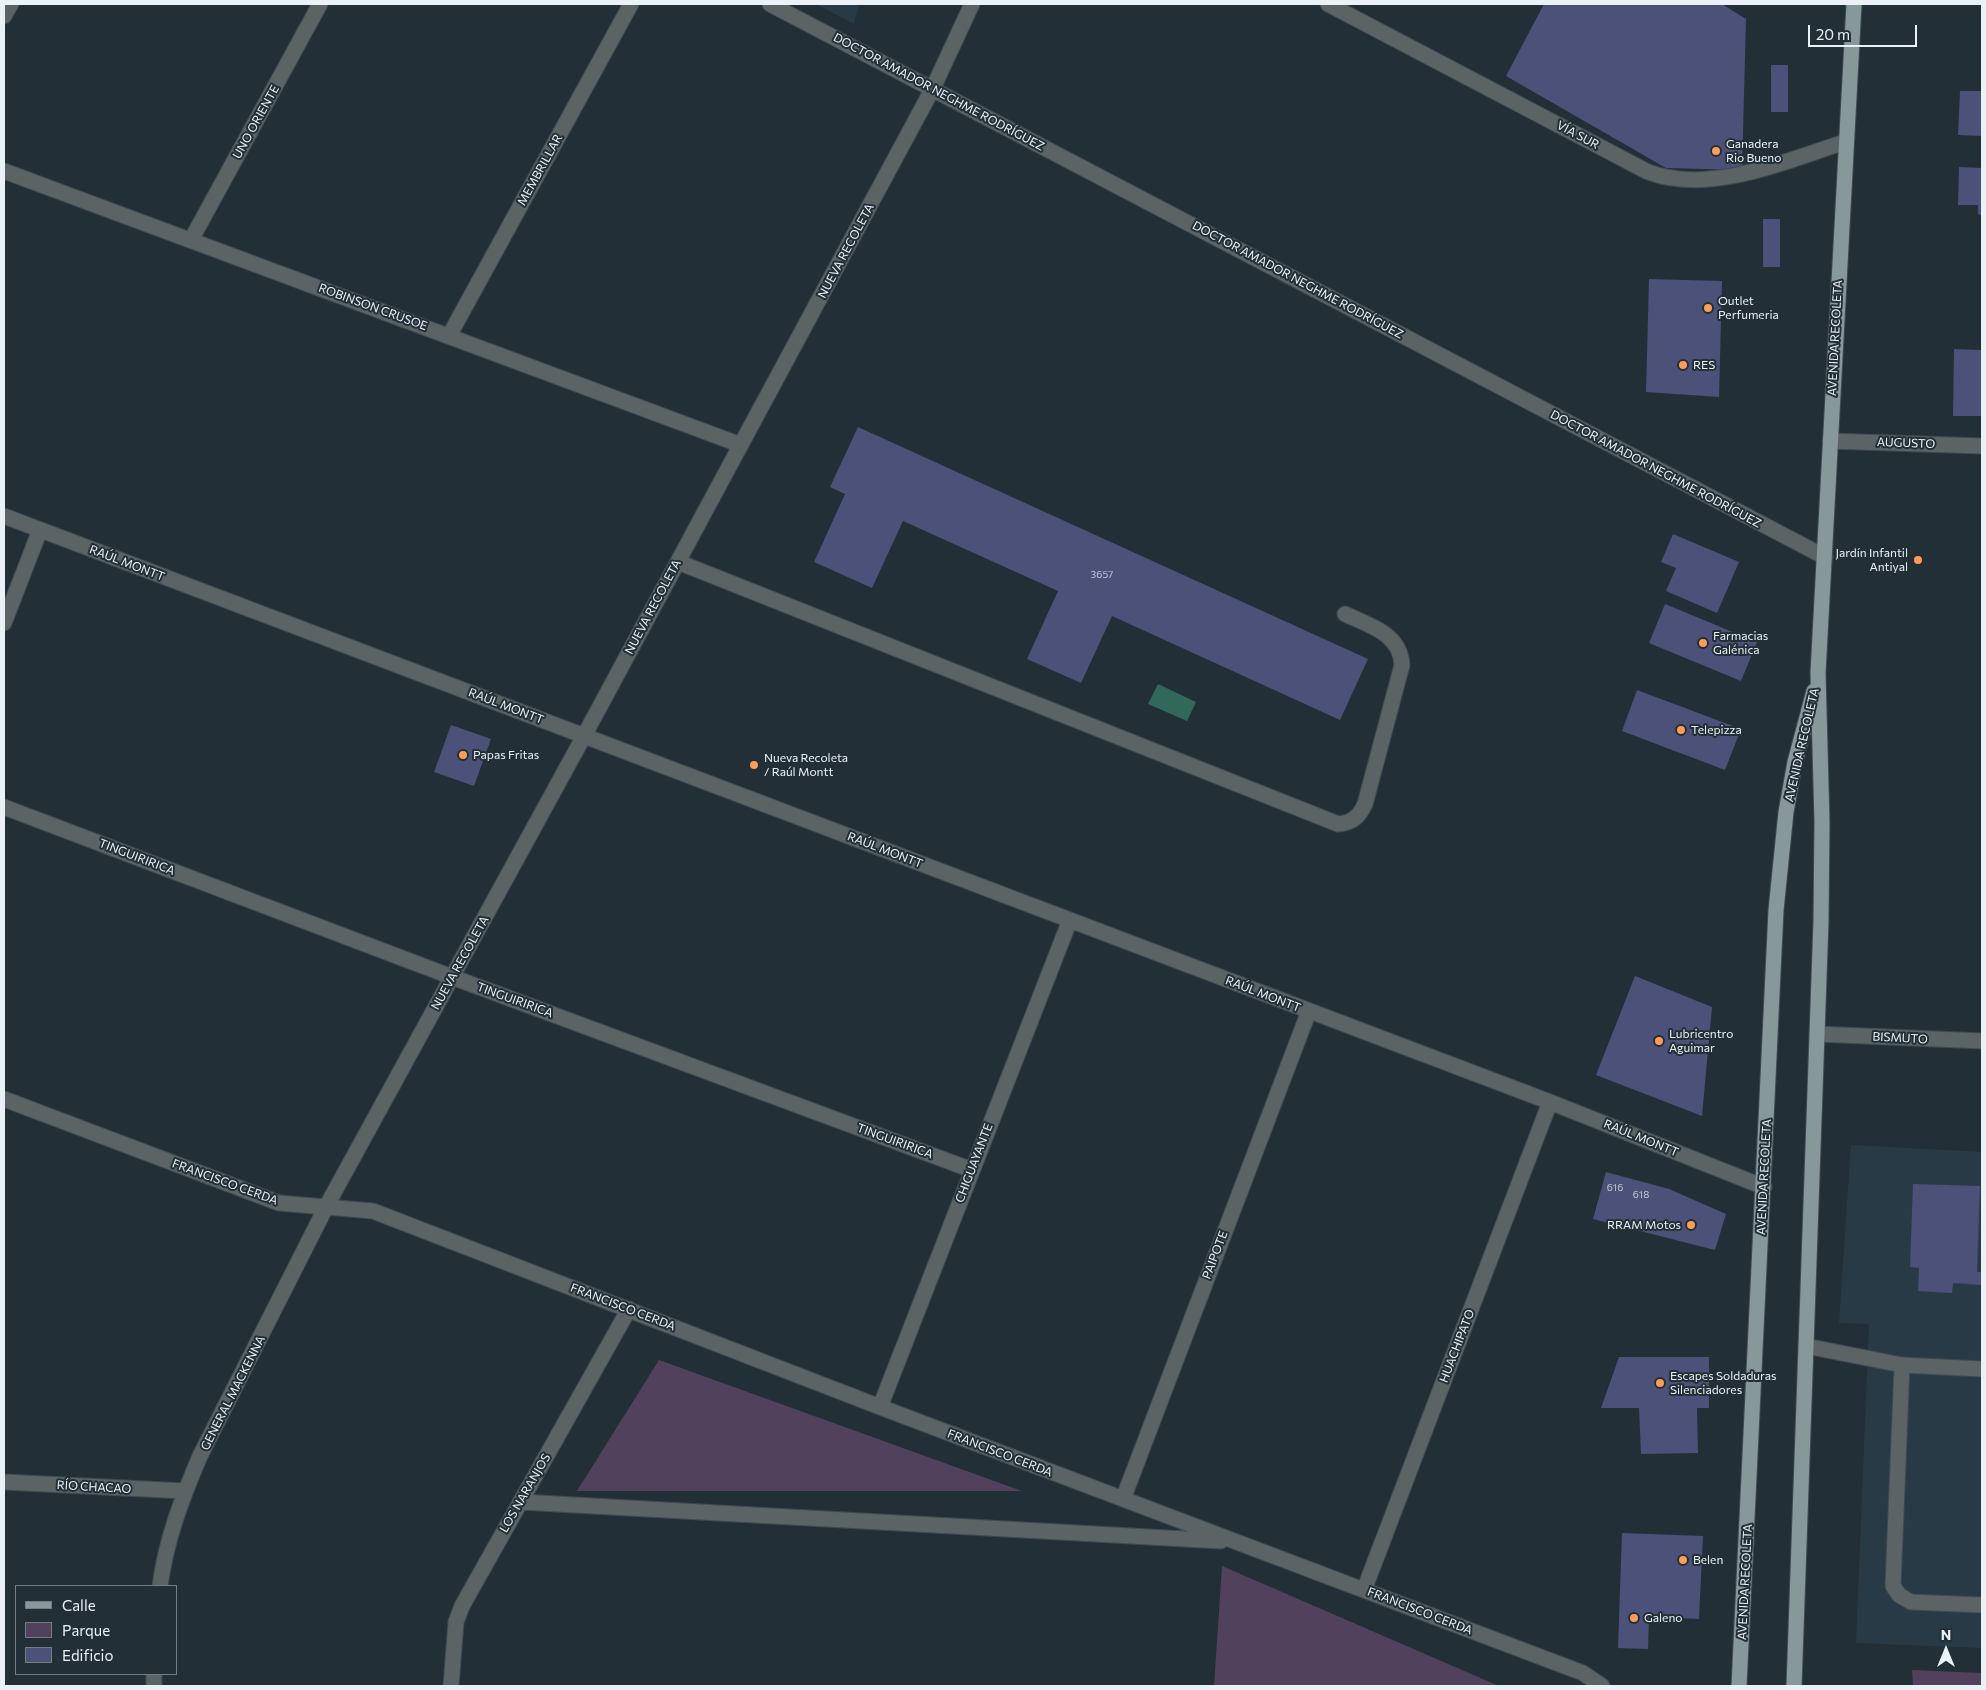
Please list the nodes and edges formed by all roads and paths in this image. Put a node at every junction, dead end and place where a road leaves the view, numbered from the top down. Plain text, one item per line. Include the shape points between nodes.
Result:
1 (11, 4) edge
2 (320, 4) edge
3 (631, 4) edge
4 (770, 4) edge
5 (972, 4) edge
6 (1328, 4) edge
7 (1854, 4) edge
8 (4, 16) edge
9 (933, 88) junction
10 (1845, 142) junction
11 (4, 171) edge
12 (191, 240) junction
13 (449, 336) junction
14 (1830, 440) junction
15 (741, 445) junction
16 (1982, 446) edge
17 (4, 516) edge
18 (40, 530) junction
19 (1824, 558) junction
20 (678, 562) junction
21 (1345, 614) dead end
22 (4, 623) edge
23 (1818, 673) junction
24 (584, 736) junction
25 (4, 807) edge
26 (1070, 920) junction
27 (452, 977) junction
28 (1309, 1011) junction
29 (1817, 1034) junction
30 (1982, 1041) edge
31 (4, 1098) edge
32 (1550, 1102) junction
33 (972, 1170) junction
34 (1764, 1187) junction
35 (326, 1206) junction
36 (629, 1309) junction
37 (1806, 1346) junction
38 (1902, 1365) junction
39 (1982, 1369) edge
40 (880, 1407) junction
41 (4, 1482) edge
42 (185, 1491) junction
43 (1122, 1499) junction
44 (521, 1502) junction
45 (1235, 1542) junction
46 (160, 1585) edge
47 (1364, 1590) junction
48 (1982, 1605) edge
49 (451, 1686) edge
50 (1602, 1686) edge
51 (1739, 1686) edge
52 (1794, 1686) edge

1 - 8 street
2 - 12 street, UNO ORIENTE
3 - 13 street, MEMBRILLAR
4 - 9 street, DOCTOR AMADOR NEGHME RODRÍGUEZ
5 - 9 street, NUEVA RECOLETA
6 - 10 street, VÍA SUR via 1661,177 1725,179
7 - 10 main road, AVENIDA RECOLETA
9 - 15 street, NUEVA RECOLETA
9 - 19 street, DOCTOR AMADOR NEGHME RODRÍGUEZ
10 - 14 main road, AVENIDA RECOLETA
11 - 12 street, ROBINSON CRUSOE
12 - 13 street, ROBINSON CRUSOE
13 - 15 street, ROBINSON CRUSOE
14 - 16 street, AUGUSTO
14 - 19 main road, AVENIDA RECOLETA
15 - 20 street, NUEVA RECOLETA
17 - 18 street, RAÚL MONTT
18 - 22 street
18 - 24 street, RAÚL MONTT
19 - 23 main road, AVENIDA RECOLETA
20 - 21 street via 1338,824 1347,824 1355,819 1365,804 1402,665 1394,640
20 - 24 street, NUEVA RECOLETA
23 - 29 main road, AVENIDA RECOLETA via 1822,921
23 - 34 main road, AVENIDA RECOLETA via 1795,762 1780,861
24 - 26 street, RAÚL MONTT
24 - 27 street, NUEVA RECOLETA
25 - 27 street, TINGUIRIRICA
26 - 28 street, RAÚL MONTT
26 - 33 street, CHIGUAYANTE
27 - 33 street, TINGUIRIRICA
27 - 35 street, NUEVA RECOLETA
28 - 32 street, RAÚL MONTT
28 - 43 street, PAIPOTE
29 - 30 street, BISMUTO
29 - 37 main road, AVENIDA RECOLETA
31 - 35 street, FRANCISCO CERDA via 279,1204
32 - 34 street, RAÚL MONTT
32 - 47 street, HUACHIPATO
33 - 40 street, CHIGUAYANTE
34 - 51 main road, AVENIDA RECOLETA
35 - 36 street, FRANCISCO CERDA via 373,1211
35 - 42 street, GENERAL MACKENNA
36 - 40 street, FRANCISCO CERDA
36 - 44 street, LOS NARANJOS
37 - 38 street
37 - 52 main road, AVENIDA RECOLETA
38 - 39 street
38 - 48 street via 1893,1586 1899,1595 1911,1602
40 - 43 street, FRANCISCO CERDA
41 - 42 street, RÍO CHACAO
42 - 46 street, GENERAL MACKENNA via 171,1529
43 - 45 street, FRANCISCO CERDA
44 - 45 street, FRANCISCO CERDA
44 - 49 street, LOS NARANJOS via 471,1587 456,1622
45 - 47 street, FRANCISCO CERDA
47 - 50 street, FRANCISCO CERDA via 1583,1673

